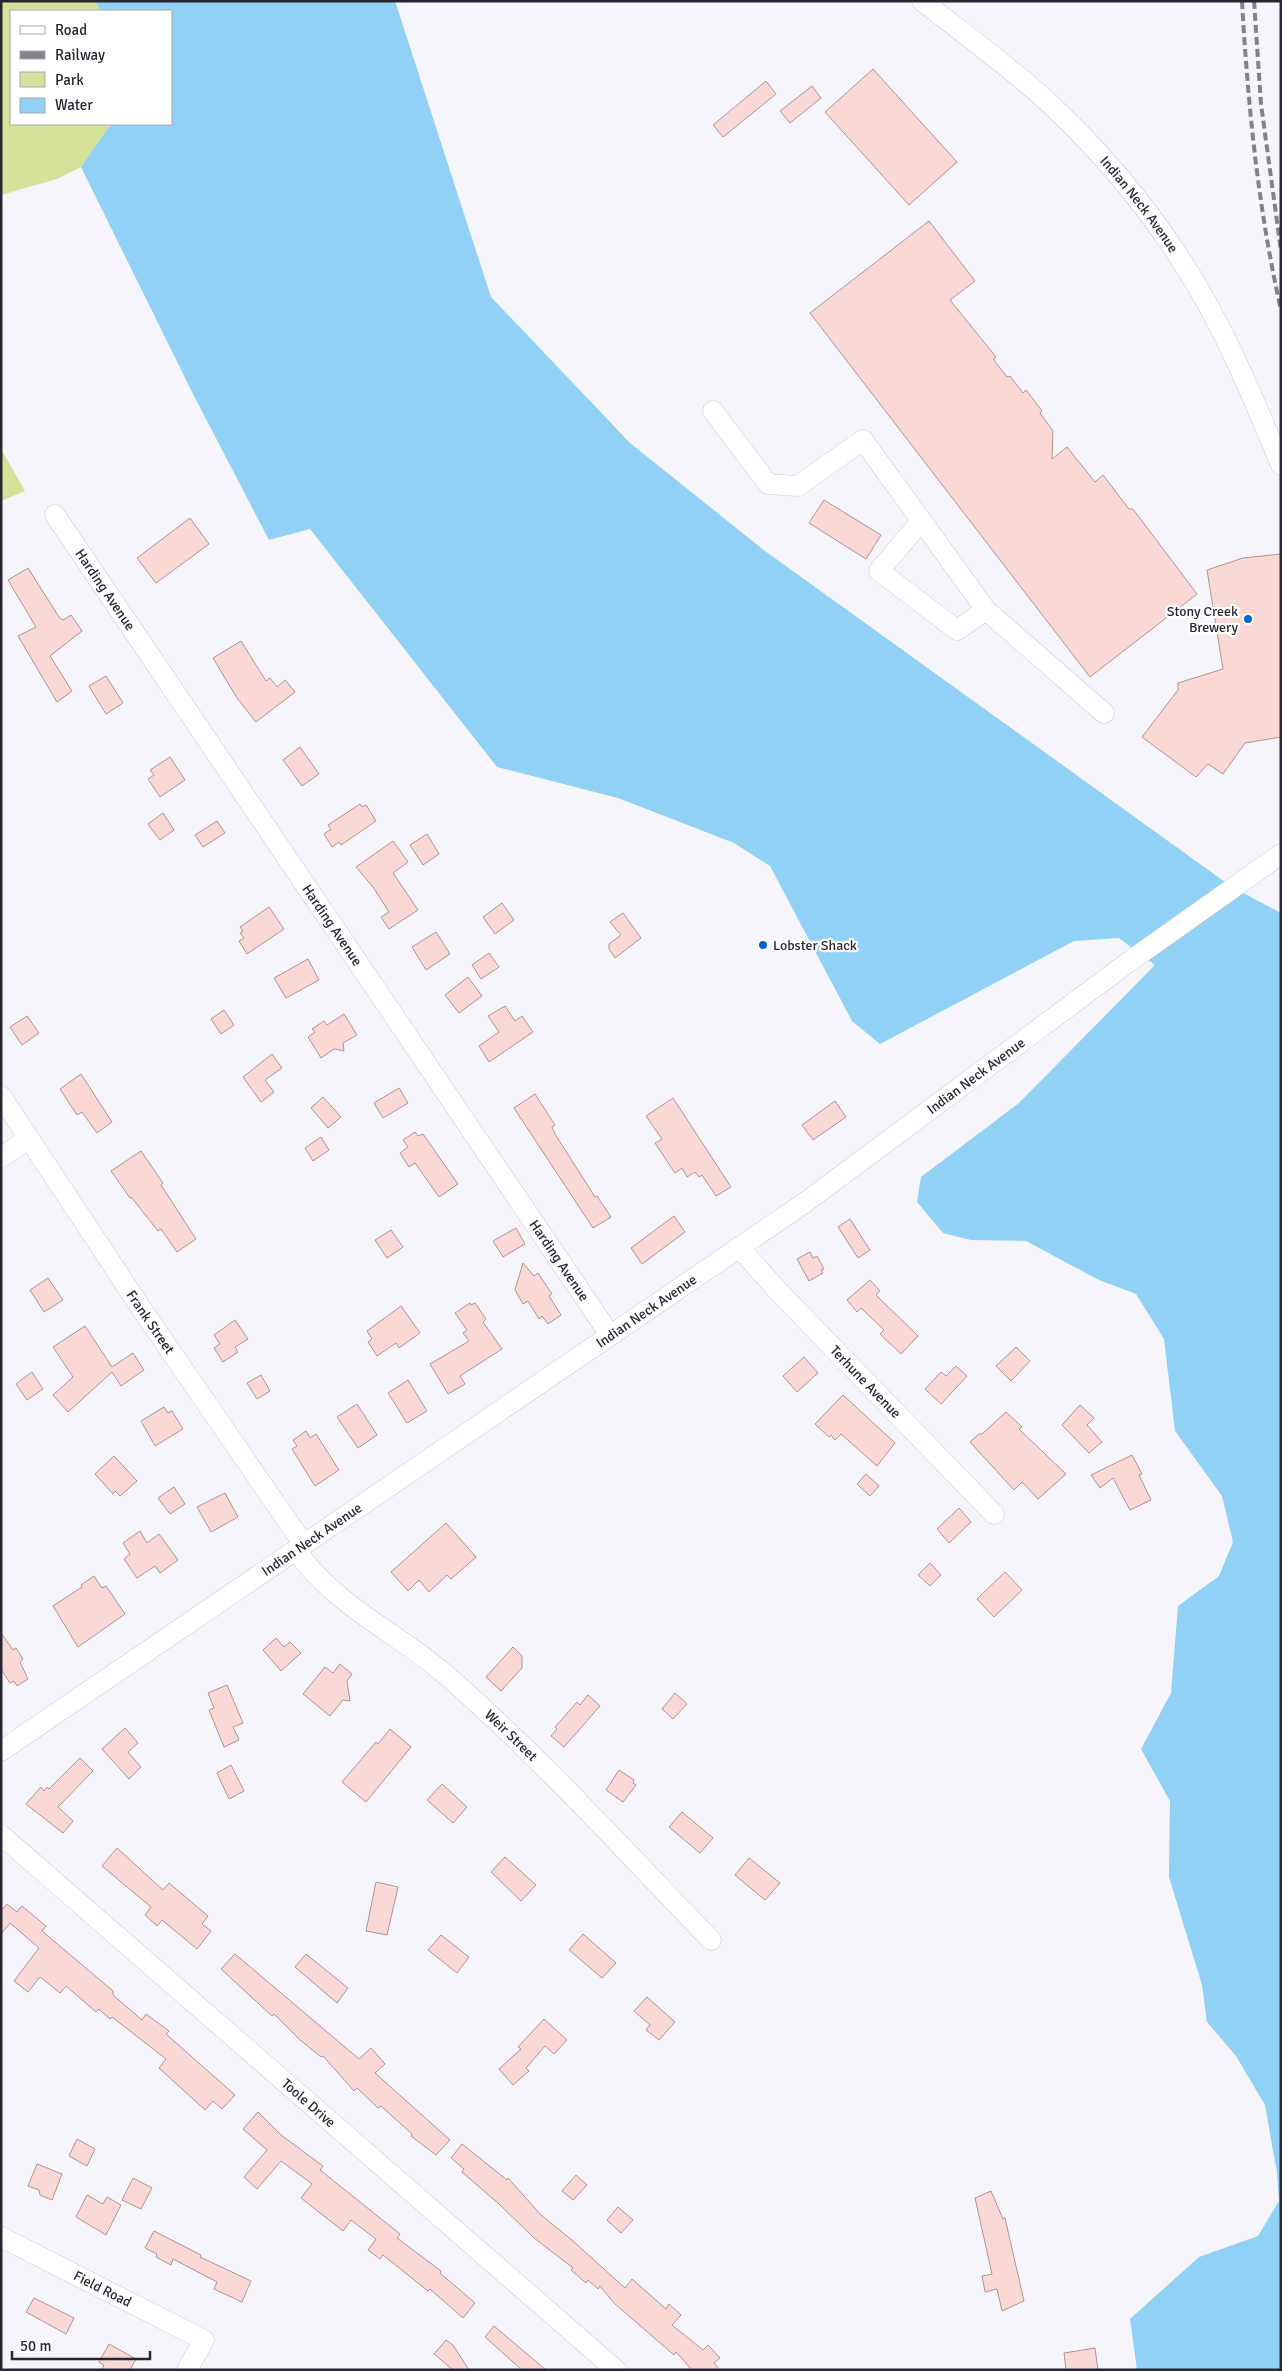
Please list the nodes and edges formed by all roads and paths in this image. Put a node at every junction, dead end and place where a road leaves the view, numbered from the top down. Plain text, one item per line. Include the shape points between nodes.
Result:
1 (922, 1) edge
2 (712, 411) dead end
3 (1281, 465) edge
4 (55, 515) dead end
5 (921, 521) junction
6 (986, 610) junction
7 (1104, 713) dead end
8 (1274, 859) edge
9 (1, 1096) edge
10 (29, 1139) junction
11 (1, 1157) edge
12 (739, 1248) junction
13 (610, 1335) junction
14 (994, 1514) dead end
15 (300, 1547) junction
16 (1, 1751) edge
17 (1, 1835) edge
18 (711, 1940) dead end
19 (1, 2237) edge
20 (187, 2370) edge
21 (616, 2370) edge

1 - 3 street, Indian Neck Avenue via 1048,102 1097,152 1153,220 1218,323
2 - 5 street via 768,484 798,486 863,440
4 - 13 street, Harding Avenue
5 - 6 street
5 - 6 street via 879,571 957,630
6 - 7 street
8 - 12 street, Indian Neck Avenue
9 - 10 street, Frank Street
10 - 11 street
10 - 15 street, Frank Street
12 - 13 street, Indian Neck Avenue
12 - 14 street, Terhune Avenue
13 - 15 street, Indian Neck Avenue
15 - 16 street, Indian Neck Avenue
15 - 18 street, Weir Street via 318,1578 418,1652 504,1728
17 - 21 street, Toole Drive
19 - 20 street, Field Road via 204,2340

